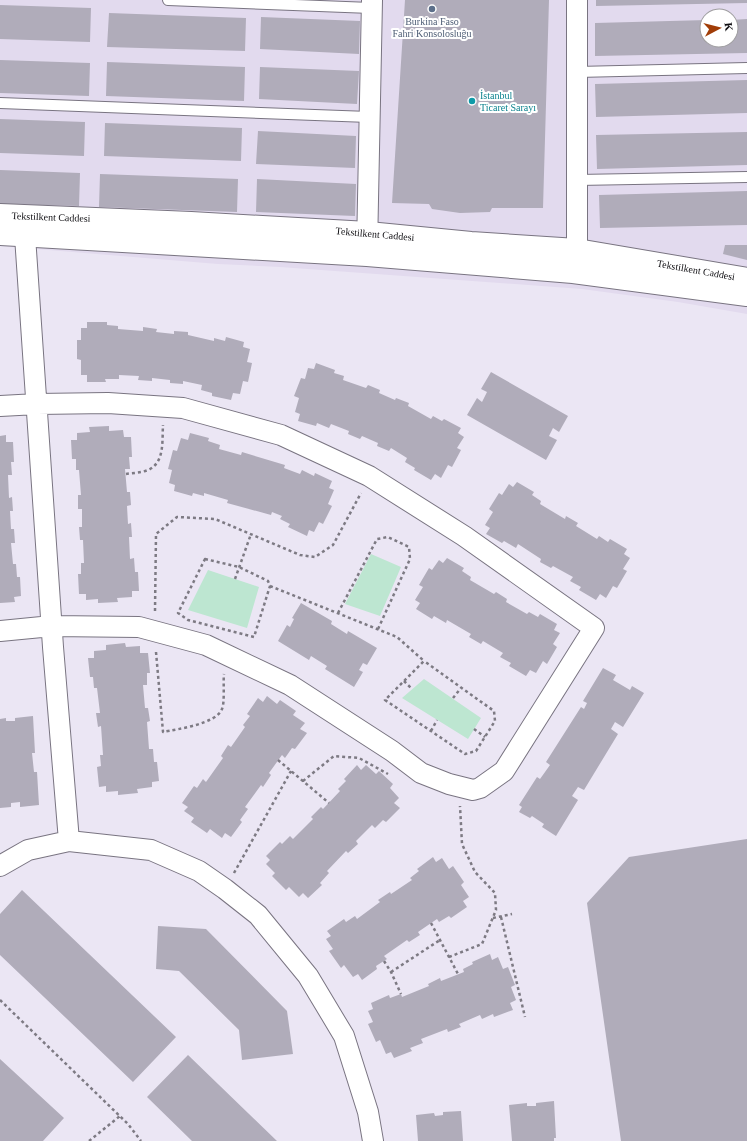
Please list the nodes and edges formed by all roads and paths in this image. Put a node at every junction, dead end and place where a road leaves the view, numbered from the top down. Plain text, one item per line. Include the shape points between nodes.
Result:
1 (168, 0) edge
2 (577, 0) edge
3 (372, 4) edge
4 (747, 68) edge
5 (577, 72) junction
6 (0, 103) edge
7 (369, 116) junction
8 (747, 177) edge
9 (577, 180) junction
10 (0, 215) edge
11 (368, 233) junction
12 (0, 234) edge
13 (25, 236) junction
14 (577, 250) junction
15 (367, 255) junction
16 (573, 272) junction
17 (747, 279) edge
18 (747, 295) edge
19 (37, 404) junction
20 (0, 406) edge
21 (165, 407) junction
22 (126, 474) dead end
23 (369, 476) junction
24 (251, 534) junction
25 (240, 567) junction
26 (235, 579) dead end
27 (270, 586) junction
28 (338, 613) junction
29 (52, 626) junction
30 (378, 629) junction
31 (0, 631) edge
32 (155, 632) junction
33 (224, 653) junction
34 (424, 661) junction
35 (404, 681) junction
36 (461, 688) junction
37 (412, 689) dead end
38 (453, 698) dead end
39 (437, 720) dead end
40 (474, 729) dead end
41 (431, 731) junction
42 (485, 736) junction
43 (400, 758) junction
44 (278, 760) dead end
45 (291, 771) junction
46 (303, 781) junction
47 (458, 786) junction
48 (329, 802) dead end
49 (69, 841) junction
50 (0, 866) edge
51 (225, 889) junction
52 (512, 914) dead end
53 (501, 916) junction
54 (492, 918) junction
55 (431, 923) dead end
56 (440, 940) junction
57 (449, 957) junction
58 (384, 961) dead end
59 (391, 972) junction
60 (458, 974) dead end
61 (401, 994) dead end
62 (0, 1000) edge
63 (525, 1017) dead end
64 (120, 1116) junction
65 (89, 1141) edge
66 (141, 1141) edge
67 (373, 1141) edge

1 - 3 lane
2 - 5 street
3 - 7 street
4 - 5 lane
5 - 9 street
6 - 7 lane
7 - 11 street
8 - 9 lane
9 - 14 street
10 - 11 street, Tekstilkent Caddesi
11 - 14 street, Tekstilkent Caddesi
11 - 15 street
12 - 13 street, Tekstilkent Caddesi
13 - 15 street, Tekstilkent Caddesi
13 - 19 street
14 - 16 street
14 - 17 street, Tekstilkent Caddesi
15 - 16 street, Tekstilkent Caddesi
16 - 18 street, Tekstilkent Caddesi
19 - 20 street
19 - 21 street via 108,403
19 - 29 street
21 - 22 path via 161,456 148,470
21 - 23 street via 183,408 282,435
23 - 24 path via 333,545 316,557 300,555
23 - 47 street via 464,536 594,628 504,771 480,788 473,790
24 - 25 path
24 - 32 path via 216,519 177,517 156,534
25 - 26 path
25 - 27 path via 268,581
25 - 27 path via 206,559 178,612 188,620 254,637
27 - 28 path
28 - 30 path
28 - 30 path via 377,540 388,537 408,547 410,559
29 - 31 street
29 - 32 street via 139,628
29 - 49 street
30 - 34 path via 397,637
32 - 33 street via 206,645
32 - 33 path via 163,732 216,718 222,708
33 - 43 street via 290,685
34 - 35 path
34 - 36 path
35 - 37 path
35 - 41 path via 385,700
36 - 38 path
36 - 42 path via 494,711 495,721
39 - 41 path
40 - 42 path
41 - 42 path via 466,754 476,751
43 - 46 path via 388,774 359,758 334,756
43 - 47 street via 421,773
44 - 45 path
45 - 46 path
45 - 51 path
46 - 48 path
47 - 54 path via 462,844 475,872 495,893 496,910
49 - 50 street via 28,850
49 - 51 street via 151,850 199,871
51 - 67 street via 258,915 308,976 344,1036 368,1112
52 - 53 path
53 - 54 path
53 - 63 path
54 - 57 path via 482,944
55 - 56 path
56 - 57 path
56 - 59 path
57 - 60 path
58 - 59 path
59 - 61 path
62 - 64 path
64 - 65 path
64 - 66 path

